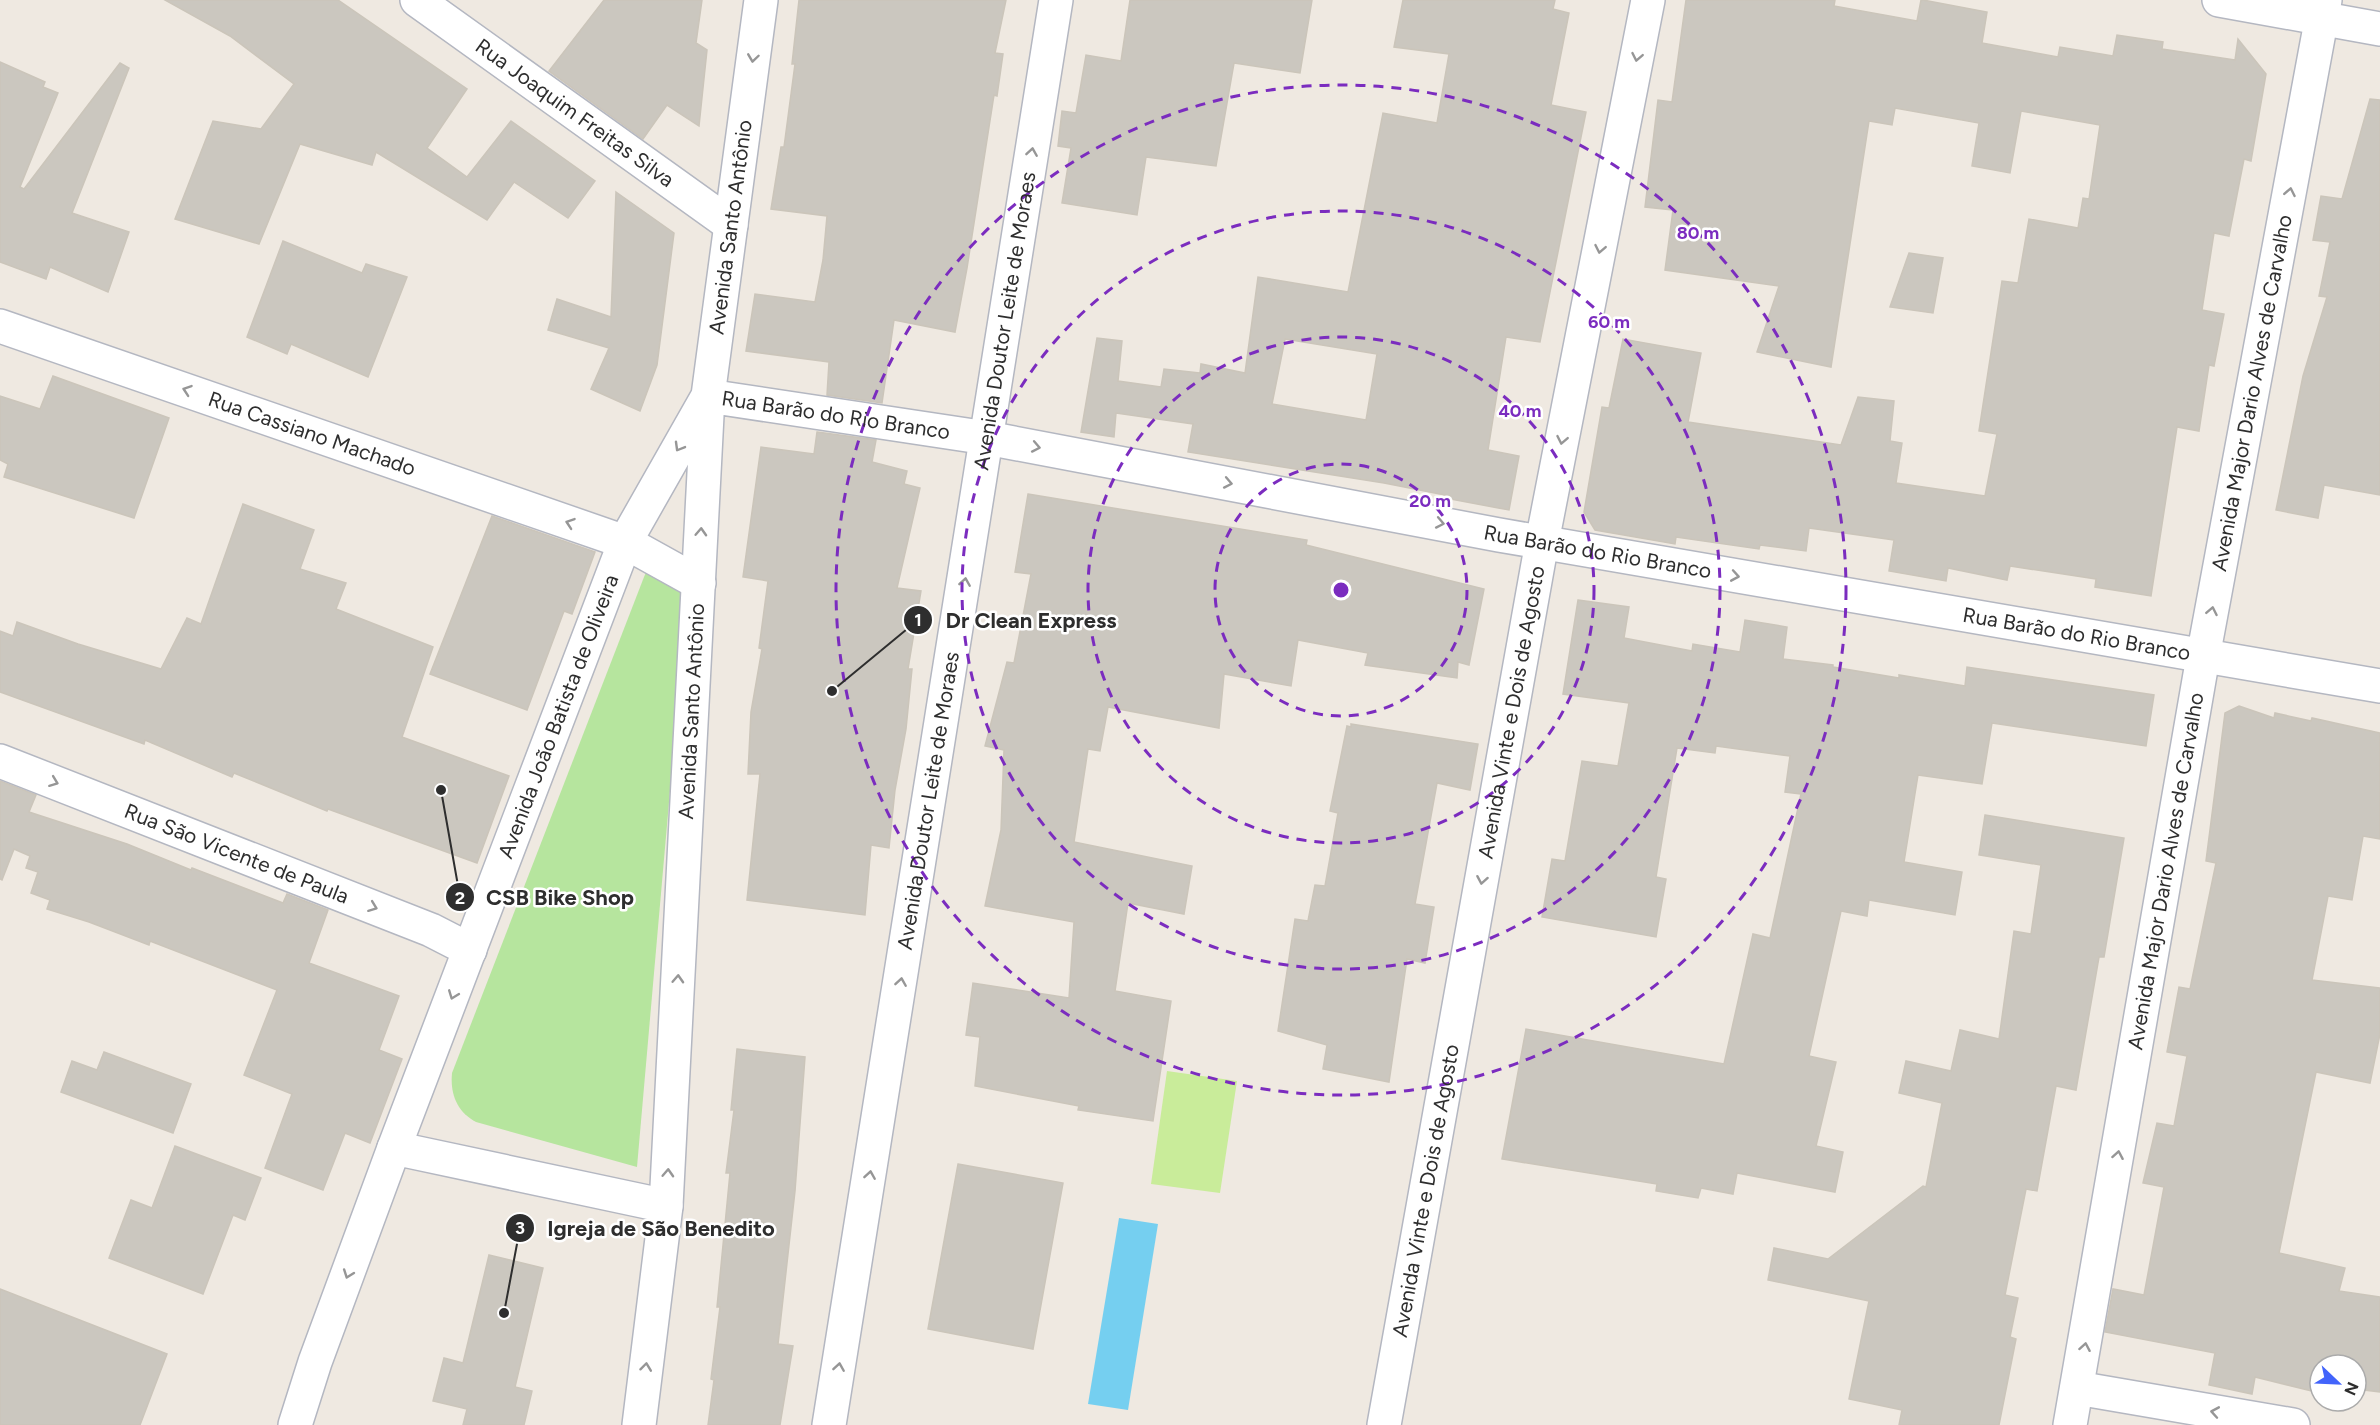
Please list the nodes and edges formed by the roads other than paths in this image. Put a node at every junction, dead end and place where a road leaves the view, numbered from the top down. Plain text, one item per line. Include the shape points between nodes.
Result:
1 (417, 0) edge
2 (760, 0) edge
3 (1056, 0) edge
4 (1648, 0) edge
5 (2219, 0) edge
6 (2324, 9) edge
7 (2380, 29) edge
8 (731, 225) junction
9 (0, 326) edge
10 (708, 396) junction
11 (987, 438) junction
12 (625, 542) junction
13 (1542, 542) junction
14 (699, 583) junction
15 (2203, 657) junction
16 (2380, 686) edge
17 (0, 761) edge
18 (470, 950) junction
19 (394, 1149) junction
20 (666, 1206) junction
21 (2077, 1388) junction
22 (296, 1425) edge
23 (639, 1425) edge
24 (830, 1425) edge
25 (1384, 1425) edge
26 (2070, 1425) edge
27 (2293, 1425) edge

1 - 8 street, Rua Joaquim Freitas Silva
2 -> 8 street, Avenida Santo Antônio
11 -> 3 street, Avenida Doutor Leite de Moraes
4 -> 13 street, Avenida Vinte e Dois de Agosto
5 - 6 street
6 - 7 street
15 -> 6 street, Avenida Major Dario Alves de Carvalho
8 - 10 street, Avenida Santo Antônio
12 -> 9 street, Rua Cassiano Machado
10 - 11 street, Rua Barão do Rio Branco
10 -> 12 street, Avenida João Batista de Oliveira
14 -> 10 street, Avenida Santo Antônio
11 -> 13 street, Rua Barão do Rio Branco
24 -> 11 street, Avenida Doutor Leite de Moraes
12 - 14 street, Rua Cassiano Machado
12 - 18 street, Avenida João Batista de Oliveira
13 -> 15 street, Rua Barão do Rio Branco
13 -> 25 street, Avenida Vinte e Dois de Agosto
20 -> 14 street, Avenida Santo Antônio
15 - 16 street, Rua Barão do Rio Branco
21 -> 15 street, Avenida Major Dario Alves de Carvalho
17 -> 18 street, Rua São Vicente de Paula via 431,930
18 -> 19 street, Avenida João Batista de Oliveira
19 - 20 street
19 -> 22 street, Avenida João Batista de Oliveira via 315,1362
23 -> 20 street, Avenida Santo Antônio
21 - 26 street, Avenida Major Dario Alves de Carvalho
27 -> 21 street

